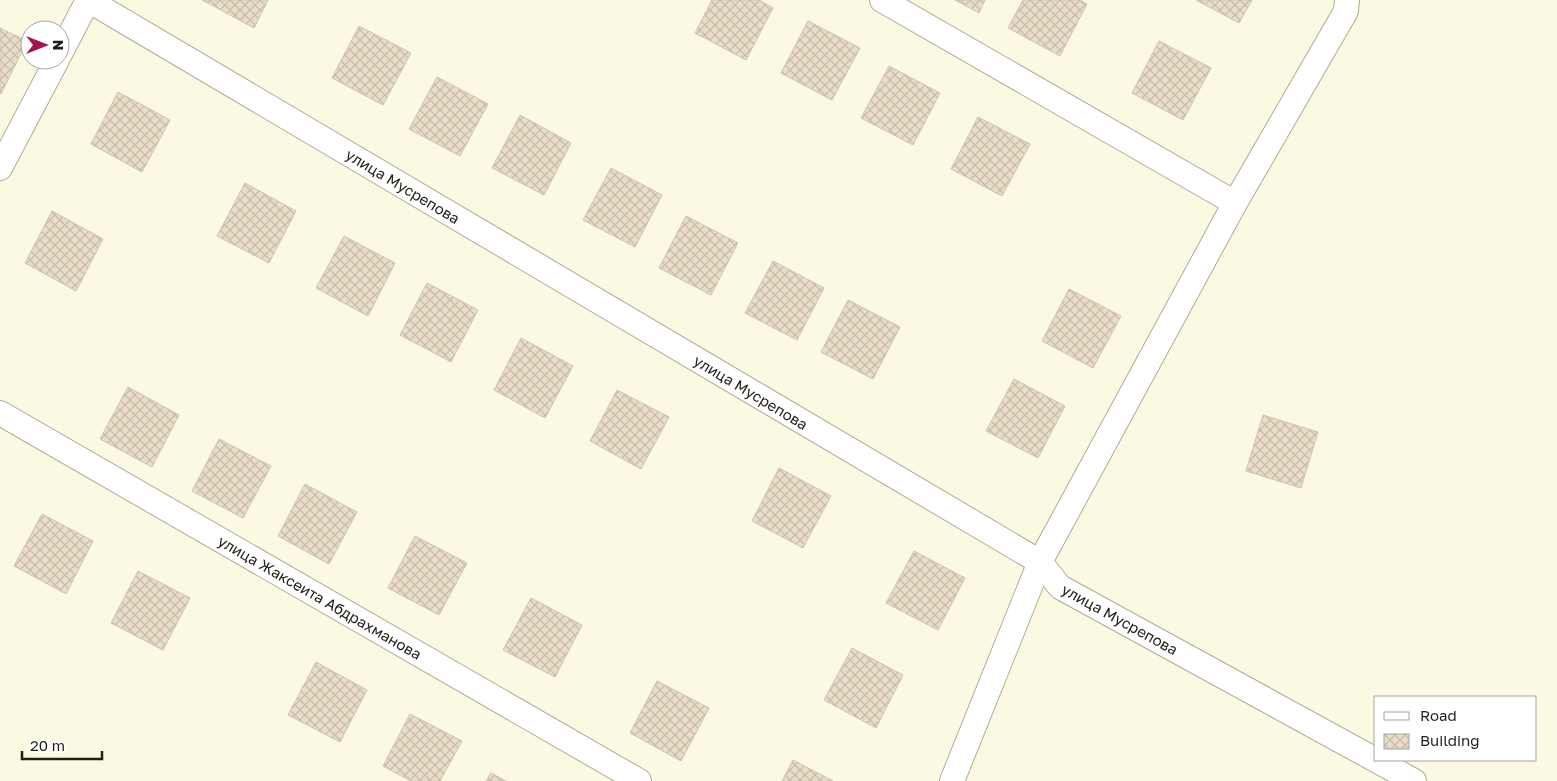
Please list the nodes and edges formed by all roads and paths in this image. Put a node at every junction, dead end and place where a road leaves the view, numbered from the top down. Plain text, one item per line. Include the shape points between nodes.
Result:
1 (88, 0) edge
2 (882, 0) edge
3 (1347, 0) edge
4 (70, 35) edge
5 (52, 70) edge
6 (0, 168) edge
7 (1235, 203) junction
8 (0, 413) edge
9 (1040, 562) junction
10 (1374, 759) edge
11 (1378, 761) edge
12 (639, 781) edge
13 (952, 781) edge
14 (1414, 781) edge

1 - 4 street
1 - 9 street, улица Мусрепова
2 - 7 street
3 - 7 street via 1346,11
5 - 6 street
7 - 9 street
8 - 12 street, улица Жаксеита Абдрахманова
9 - 10 street, улица Мусрепова via 1060,587
9 - 13 street
11 - 14 street, улица Мусрепова

